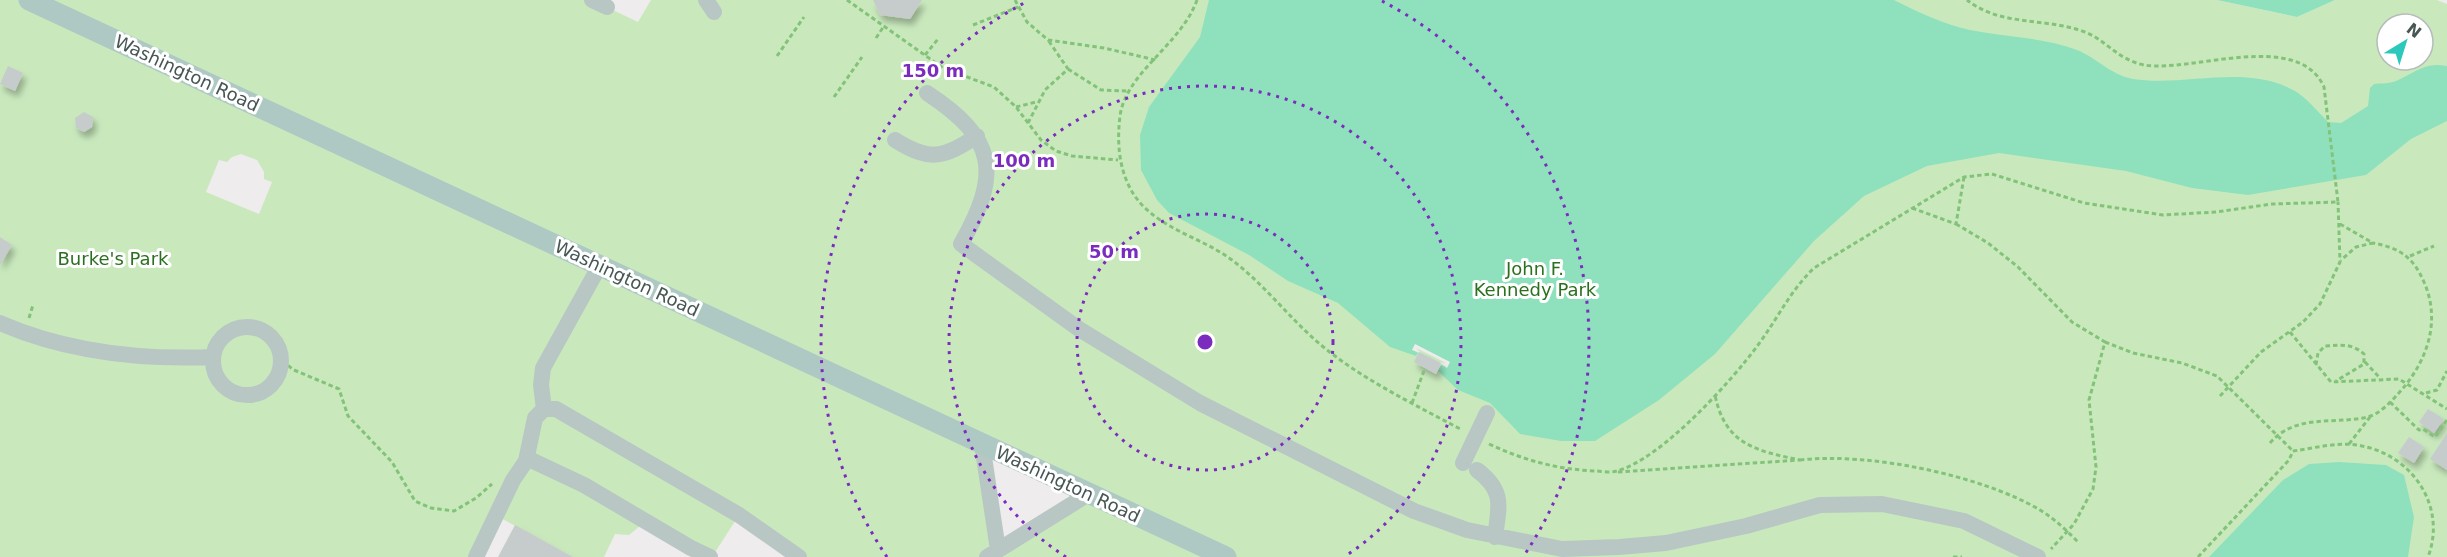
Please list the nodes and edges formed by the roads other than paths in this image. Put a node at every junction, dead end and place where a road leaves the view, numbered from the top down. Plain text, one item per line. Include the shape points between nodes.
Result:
1 (28, 0) edge
2 (927, 93) dead end
3 (977, 136) junction
4 (895, 140) dead end
5 (600, 265) junction
6 (0, 323) edge
7 (213, 357) junction
8 (543, 409) junction
9 (1487, 413) dead end
10 (982, 444) junction
11 (526, 461) junction
12 (1090, 493) junction
13 (1495, 537) junction
14 (992, 553) edge
15 (2043, 555) edge
16 (476, 557) edge
17 (710, 557) edge
18 (799, 557) edge
19 (1226, 557) edge

1 - 5 main road, Washington Road
2 - 3 lane via 952,109
3 - 4 lane via 940,156 916,153
3 - 13 lane via 986,158 987,186 961,244 1080,329 1200,403 1414,511
5 - 8 lane via 543,368
5 - 10 main road, Washington Road
6 - 7 lane via 96,351 141,357
7 - 7 lane via 223,336 243,327 265,332 274,339 282,361 267,389 245,395 225,387 218,378
8 - 11 lane via 535,418
8 - 18 lane via 556,409 739,515
9 - 13 lane via 1475,438 1470,466 1493,485 1499,496
10 - 12 main road, Washington Road
10 - 14 lane
11 - 16 lane
11 - 17 lane via 584,485
12 - 14 lane
12 - 19 main road, Washington Road
13 - 15 lane via 1562,549 1619,548 1666,543 1746,526 1820,505 1882,504 1964,521

